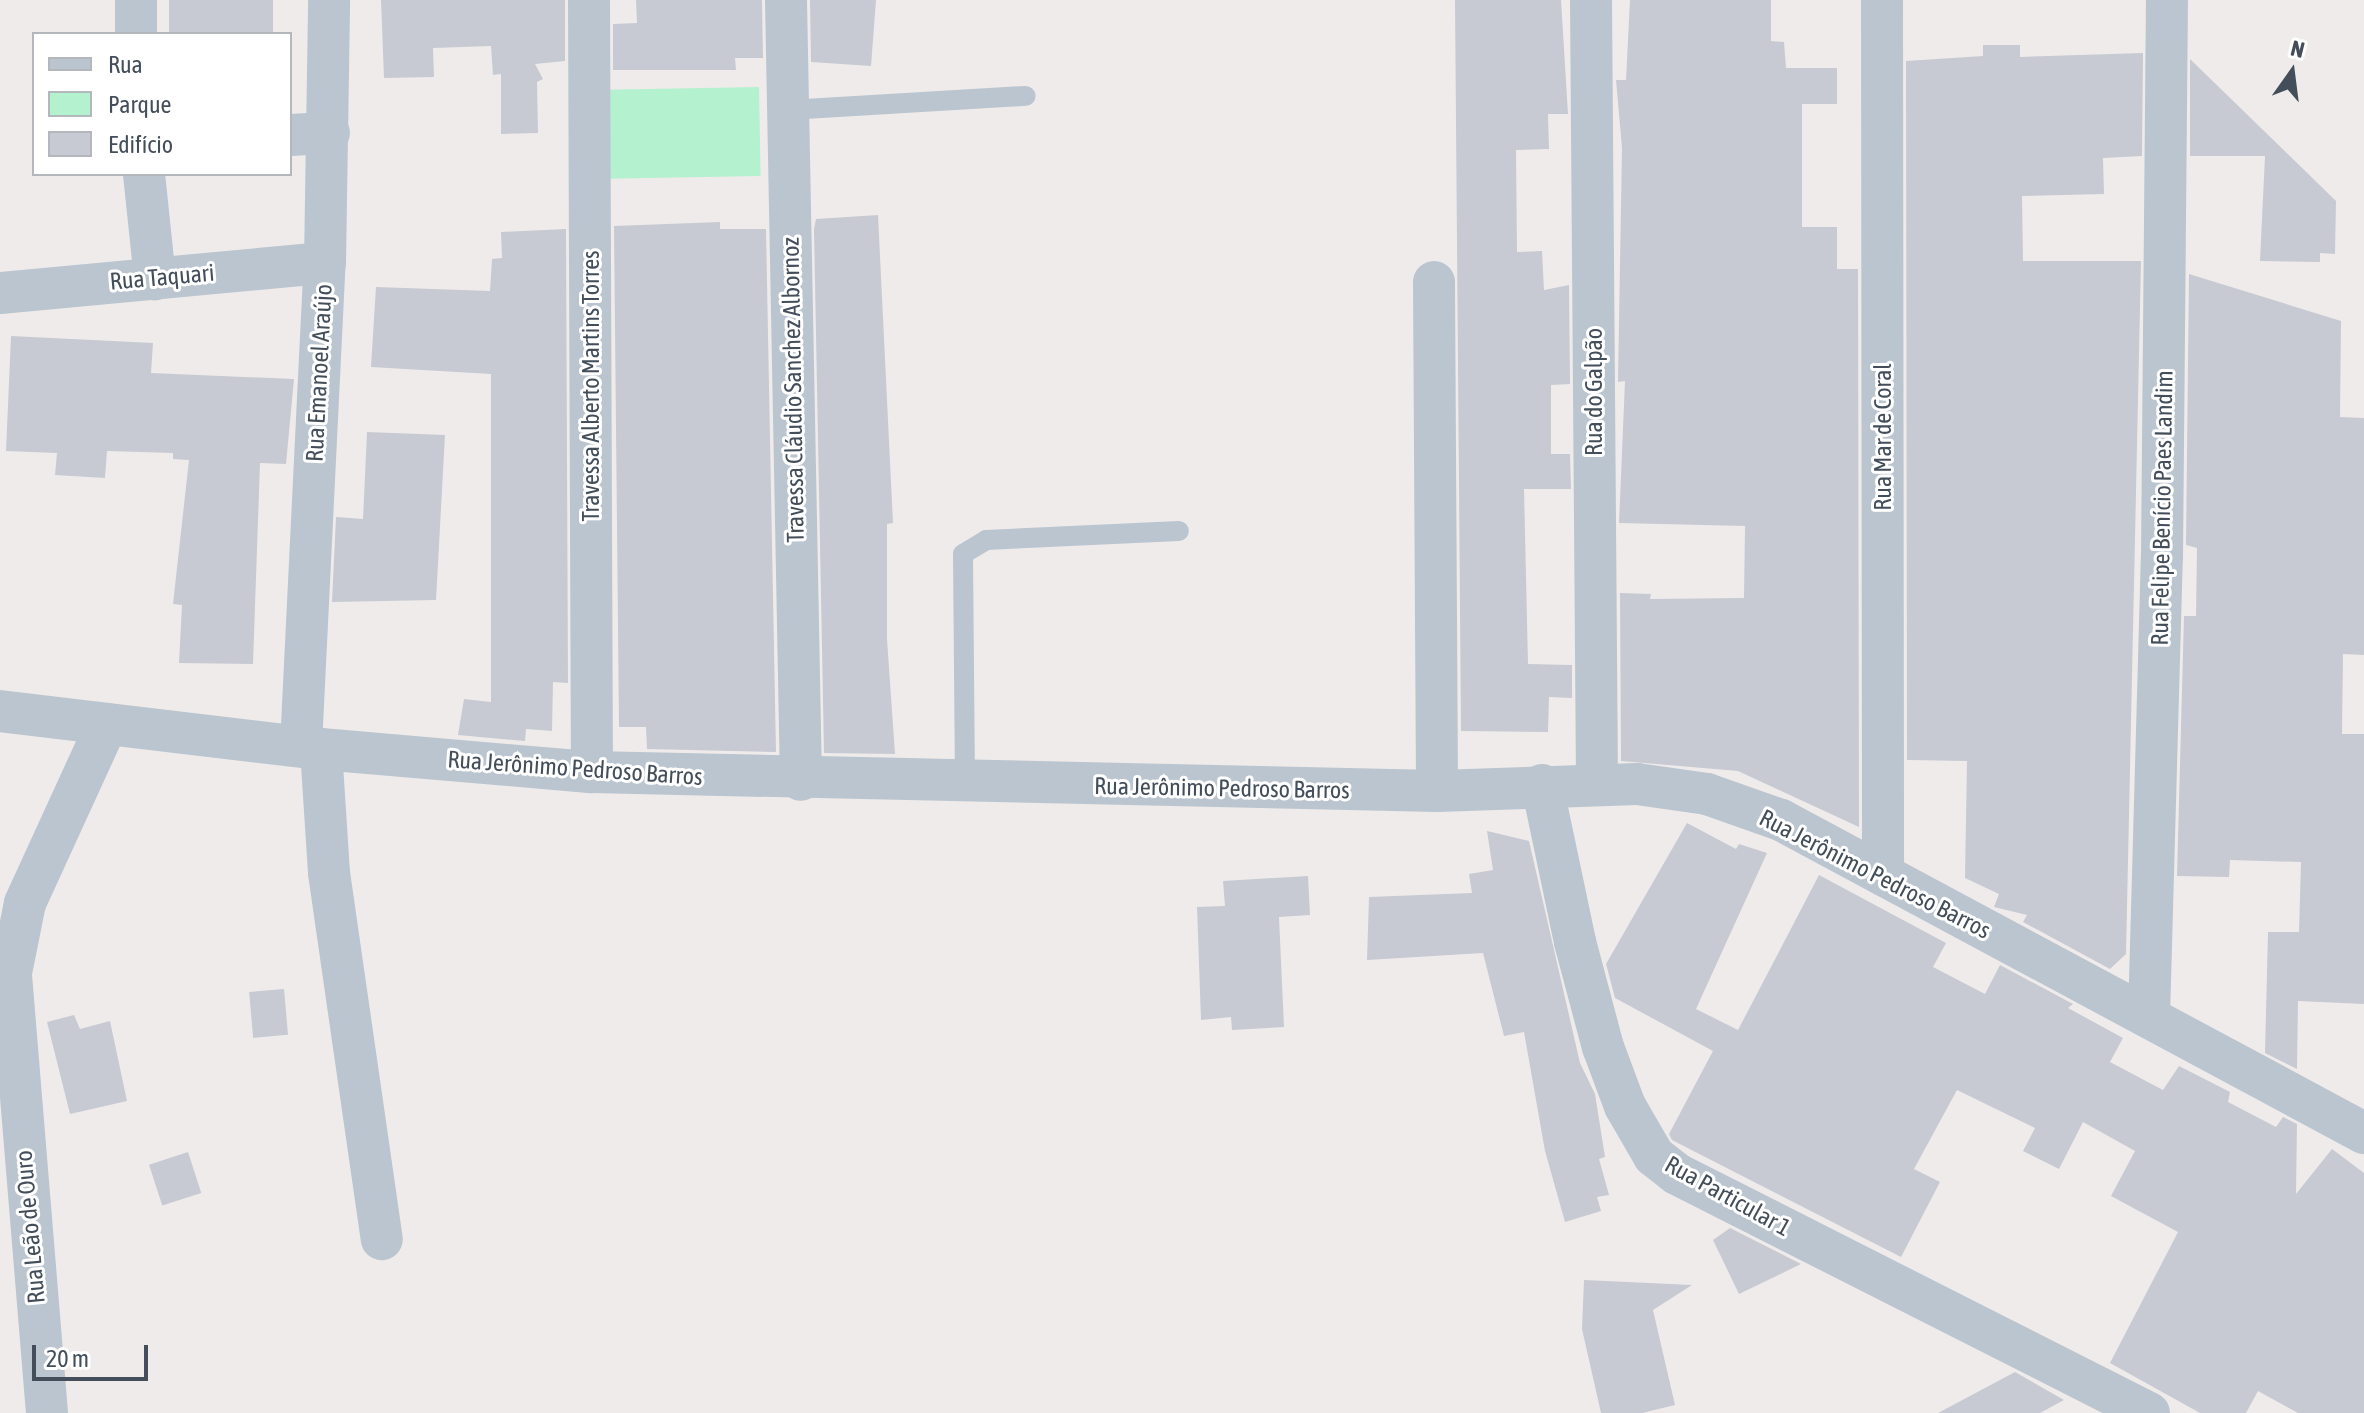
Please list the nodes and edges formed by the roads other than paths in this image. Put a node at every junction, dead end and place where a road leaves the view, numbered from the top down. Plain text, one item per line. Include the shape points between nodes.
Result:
1 (136, 0) edge
2 (329, 0) edge
3 (589, 0) edge
4 (786, 0) edge
5 (1591, 0) edge
6 (1882, 0) edge
7 (2167, 0) edge
8 (136, 32) edge
9 (1026, 96) dead end
10 (788, 110) junction
11 (310, 134) edge
12 (144, 176) edge
13 (325, 263) junction
14 (155, 279) junction
15 (1434, 282) dead end
16 (0, 293) edge
17 (1179, 531) dead end
18 (0, 711) edge
19 (107, 724) junction
20 (311, 748) junction
21 (592, 772) junction
22 (801, 780) junction
23 (965, 784) junction
24 (1597, 784) junction
25 (1542, 785) junction
26 (1437, 791) junction
27 (1883, 875) junction
28 (2149, 1017) junction
29 (2364, 1133) edge
30 (382, 1239) dead end
31 (47, 1413) edge
32 (2149, 1413) edge

1 - 8 street
2 - 11 street, Rua Emanoel Araújo
3 - 21 street, Travessa Alberto Martins Torres
4 - 10 street, Travessa Cláudio Sanchez Albornoz
5 - 24 street, Rua do Galpão
6 - 27 street, Rua Mar de Coral
7 - 28 street, Rua Felipe Benício Paes Landim via 2162,557
9 - 10 lane
10 - 22 street, Travessa Cláudio Sanchez Albornoz
11 - 13 street, Rua Emanoel Araújo
12 - 14 street
13 - 14 street, Rua Taquari
13 - 20 street, Rua Emanoel Araújo
14 - 16 street, Rua Taquari
15 - 26 street
17 - 23 lane via 986,540 963,554
18 - 19 street, Rua Jerônimo Pedroso Barros
19 - 20 street, Rua Jerônimo Pedroso Barros
19 - 31 street, Rua Leão de Ouro via 25,903 11,973
20 - 21 street, Rua Jerônimo Pedroso Barros
20 - 30 street, Rua Emanoel Araújo
21 - 22 street, Rua Jerônimo Pedroso Barros
22 - 23 street, Rua Jerônimo Pedroso Barros
23 - 26 street, Rua Jerônimo Pedroso Barros
24 - 25 street, Rua Jerônimo Pedroso Barros
24 - 27 street, Rua Jerônimo Pedroso Barros via 1707,794 1781,820
25 - 26 street, Rua Jerônimo Pedroso Barros
25 - 32 street, Rua Particular 1 via 1603,1047 1625,1106 1654,1156 1677,1174
27 - 28 street, Rua Jerônimo Pedroso Barros
28 - 29 street, Rua Jerônimo Pedroso Barros

